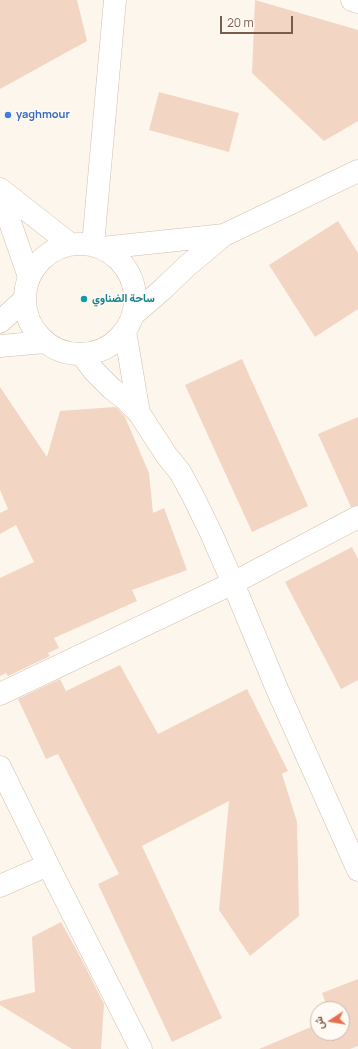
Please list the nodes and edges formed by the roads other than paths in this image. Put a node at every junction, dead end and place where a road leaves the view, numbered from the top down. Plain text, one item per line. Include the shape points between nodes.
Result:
1 (115, 0) edge
2 (352, 0) edge
3 (358, 2) edge
4 (358, 171) edge
5 (0, 189) edge
6 (0, 193) edge
7 (224, 235) junction
8 (70, 244) junction
9 (98, 247) junction
10 (29, 278) junction
11 (25, 299) junction
12 (0, 322) edge
13 (129, 323) junction
14 (45, 342) junction
15 (0, 346) edge
16 (82, 355) junction
17 (139, 413) junction
18 (358, 517) edge
19 (233, 583) junction
20 (0, 694) edge
21 (0, 767) edge
22 (48, 865) junction
23 (358, 870) edge
24 (0, 886) edge
25 (141, 1049) edge

1 - 9 street
2 - 3 street
4 - 7 street
5 - 8 street
6 - 10 street
7 - 9 street
7 - 13 street via 187,266
8 - 9 street
8 - 10 street via 53,251 39,262
9 - 13 street via 109,252 123,264 132,280 135,297
10 - 11 street
11 - 12 street
11 - 14 street via 27,315 34,330
13 - 16 street via 113,343 99,351
13 - 17 street
14 - 15 street
14 - 16 street via 72,355
16 - 17 street via 94,371
17 - 19 street via 180,472
18 - 19 street
19 - 20 street
19 - 23 street
21 - 22 street
22 - 24 street
22 - 25 street

